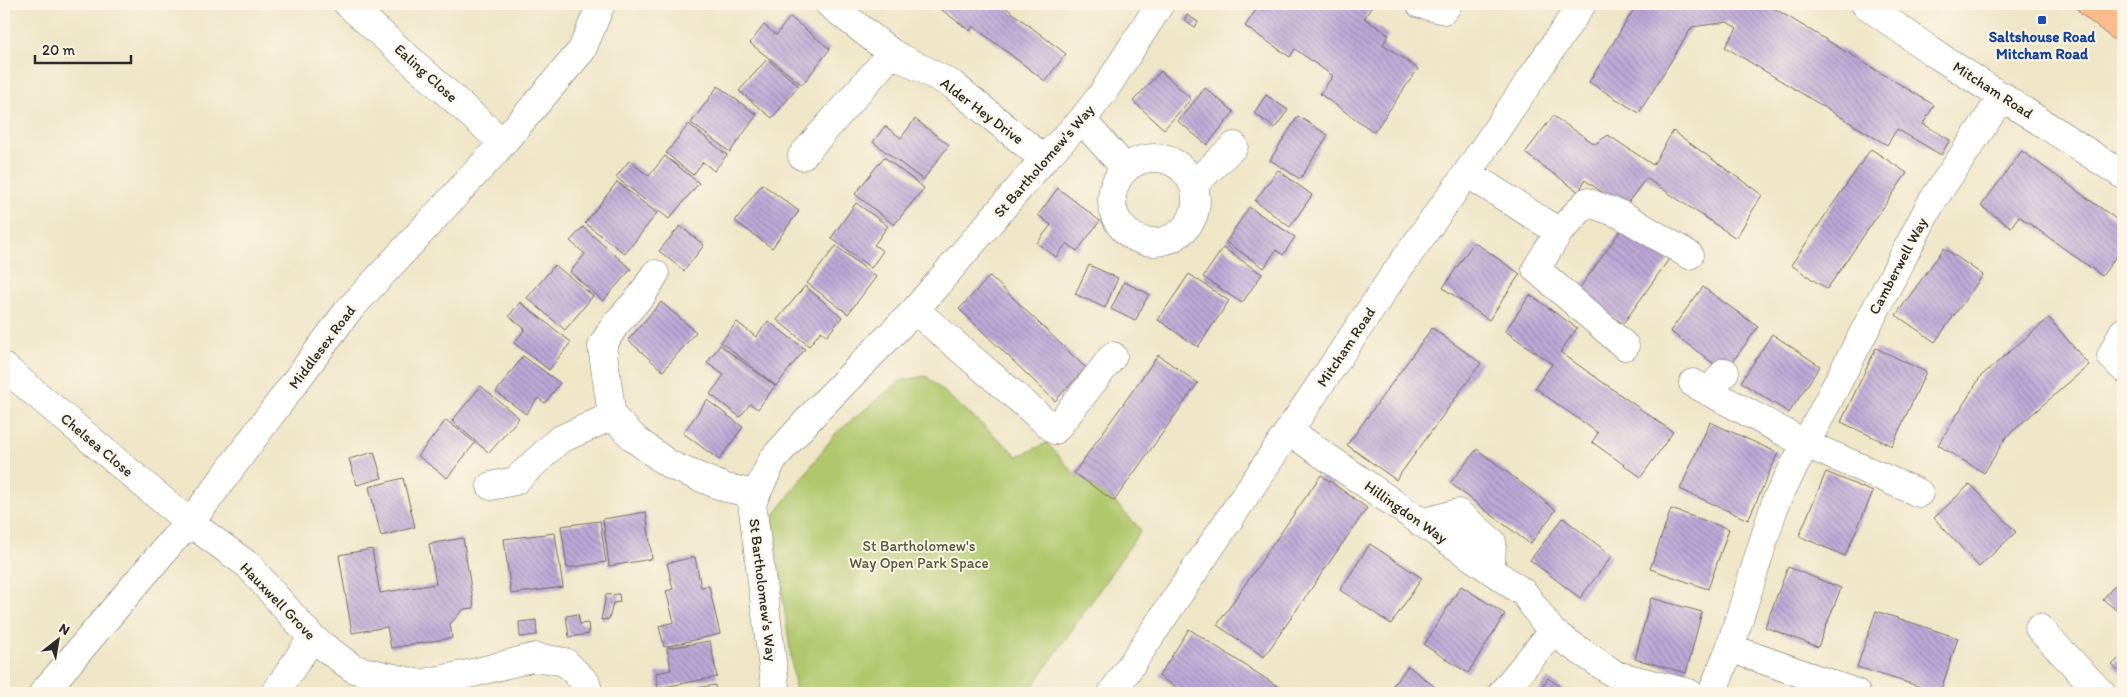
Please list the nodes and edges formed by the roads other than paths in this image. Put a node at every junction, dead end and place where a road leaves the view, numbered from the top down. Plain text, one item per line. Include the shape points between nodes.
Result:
1 (348, 4) edge
2 (601, 4) edge
3 (829, 4) edge
4 (1160, 4) edge
5 (1420, 4) edge
6 (1448, 4) edge
7 (1582, 4) edge
8 (1865, 4) edge
9 (2091, 4) edge
10 (2123, 29) edge
11 (892, 53) junction
12 (2003, 96) junction
13 (1082, 120) junction
14 (503, 142) junction
15 (1234, 146) dead end
16 (802, 156) dead end
17 (1044, 159) junction
18 (1125, 168) junction
19 (1467, 173) junction
20 (2123, 175) edge
21 (1194, 184) junction
22 (1559, 232) junction
23 (1689, 255) dead end
24 (654, 274) dead end
25 (915, 310) junction
26 (2123, 332) edge
27 (1624, 346) dead end
28 (1113, 356) dead end
29 (4, 367) edge
30 (2123, 368) edge
31 (1709, 382) dead end
32 (612, 416) junction
33 (1289, 431) junction
34 (1806, 444) junction
35 (491, 486) dead end
36 (1919, 493) dead end
37 (756, 494) junction
38 (190, 522) junction
39 (2039, 628) dead end
40 (1552, 632) junction
41 (312, 638) junction
42 (1730, 648) junction
43 (775, 690) edge
44 (43, 693) edge
45 (275, 693) edge
46 (589, 693) edge
47 (1112, 693) edge
48 (1502, 693) edge
49 (1689, 693) edge
50 (1712, 693) edge
51 (1856, 693) edge
52 (2102, 693) edge

1 - 14 street, Ealing Close
2 - 14 street, Middlesex Road via 582,50
3 - 11 street, Alder Hey Drive
4 - 13 street, St Bartholomew's Way
5 - 6 street via 1444,10
7 - 19 street, Mitcham Road
8 - 12 street, Mitcham Road
9 - 10 main road
11 - 16 street
11 - 17 street, Alder Hey Drive via 953,85
12 - 20 street, Mitcham Road
12 - 34 street, Camberwell Way via 1931,203
13 - 17 street, St Bartholomew's Way
13 - 18 street
14 - 38 street, Middlesex Road via 347,312
15 - 21 street
17 - 25 street, St Bartholomew's Way
18 - 21 street via 1144,159 1164,158 1187,173
18 - 21 street via 1116,180 1112,209 1117,222 1140,240 1154,243 1181,234 1196,211
19 - 22 street
19 - 33 street, Mitcham Road
22 - 23 street via 1588,202 1622,215
22 - 27 street via 1536,269
24 - 32 street via 642,295 615,325 602,346
25 - 28 street via 1055,430
25 - 37 street, St Bartholomew's Way via 773,459
26 - 30 street via 2110,356
29 - 38 street, Chelsea Close
31 - 34 street
32 - 35 street via 559,440 515,482
32 - 37 street via 636,440 670,464 726,488
33 - 40 street, Hillingdon Way via 1524,593
33 - 47 street, Mitcham Road
34 - 36 street
34 - 42 street, Camberwell Way via 1776,501
37 - 43 street, St Bartholomew's Way via 752,503
38 - 41 street, Hauxwell Grove via 248,565
38 - 44 street, Middlesex Road
39 - 52 street
40 - 48 street
40 - 49 street via 1616,675
41 - 45 street
41 - 46 street, Hauxwell Grove via 354,669 420,684 509,655 565,662 586,683
42 - 50 street, Camberwell Way
42 - 51 street

